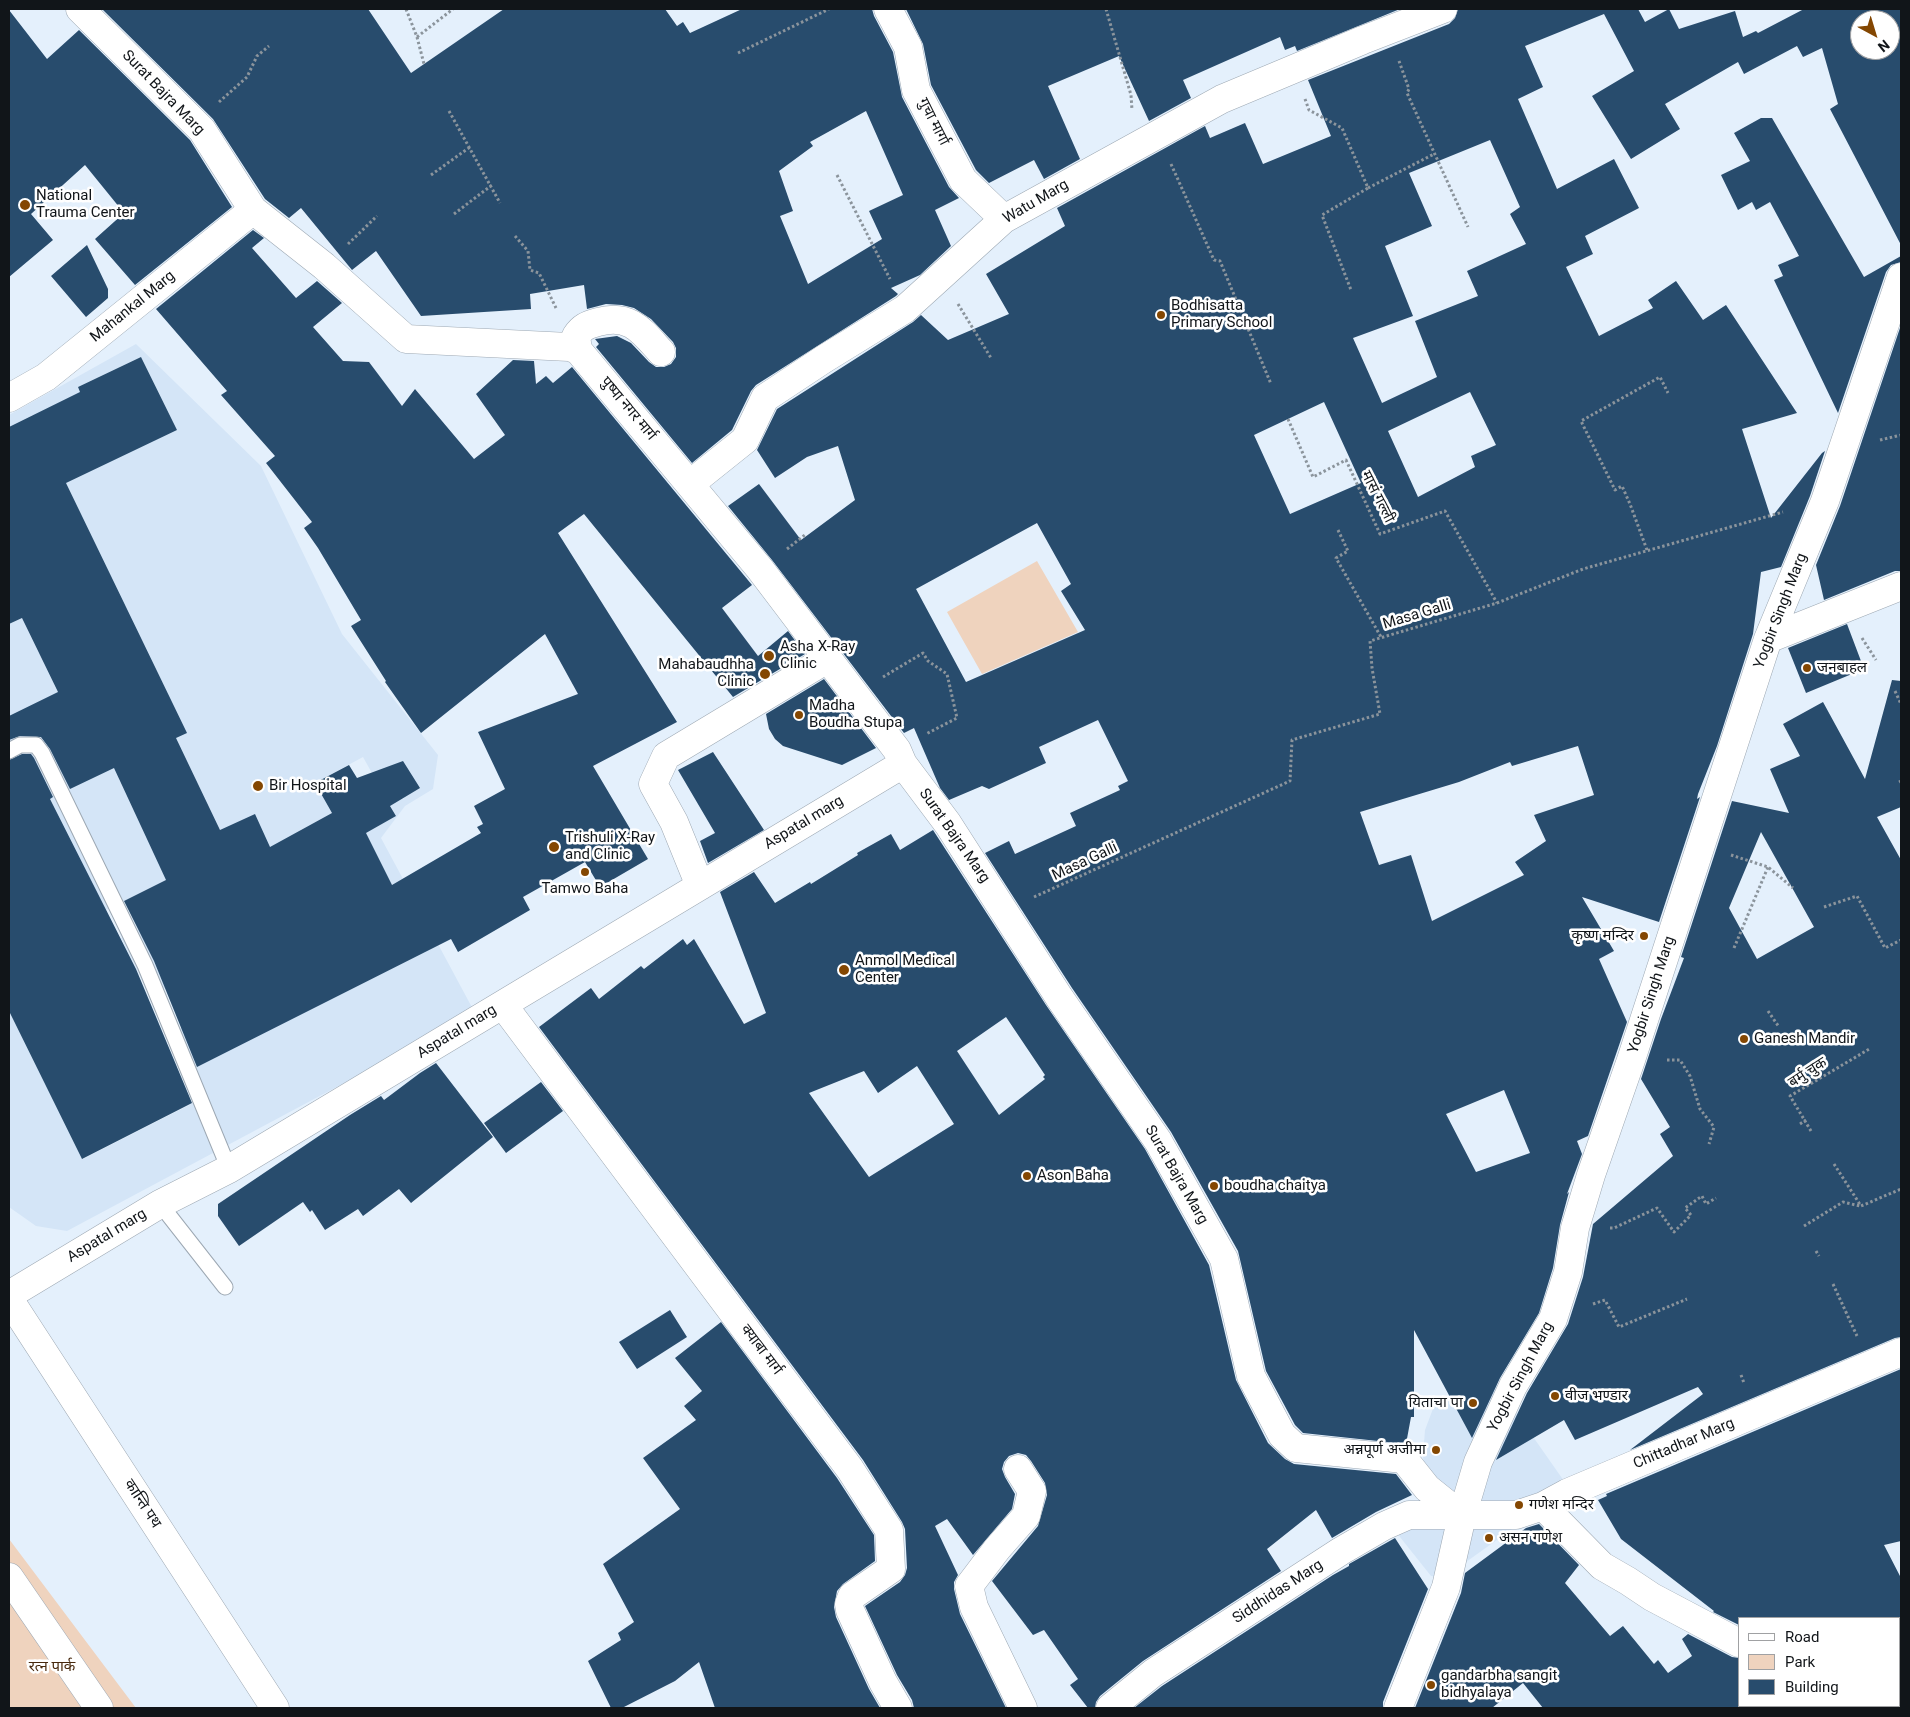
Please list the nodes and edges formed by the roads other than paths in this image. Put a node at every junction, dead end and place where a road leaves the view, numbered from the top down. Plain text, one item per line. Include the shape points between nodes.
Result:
1 (80, 9) edge
2 (888, 9) edge
3 (1443, 9) edge
4 (253, 210) junction
5 (1004, 219) junction
6 (1901, 277) edge
7 (578, 350) junction
8 (661, 352) dead end
9 (9, 398) edge
10 (690, 484) junction
11 (1901, 586) edge
12 (1768, 638) junction
13 (827, 659) junction
14 (9, 751) edge
15 (900, 757) junction
16 (700, 886) junction
17 (503, 1005) junction
18 (229, 1169) junction
19 (160, 1204) junction
20 (226, 1287) dead end
21 (9, 1295) edge
22 (9, 1299) edge
23 (1901, 1352) edge
24 (1018, 1469) dead end
25 (1543, 1506) junction
26 (1462, 1516) junction
27 (9, 1577) edge
28 (1738, 1641) edge
29 (99, 1708) edge
30 (275, 1708) edge
31 (898, 1708) edge
32 (1023, 1708) edge
33 (1110, 1708) edge
34 (1398, 1708) edge

1 - 4 street, Surat Bajra Marg via 202,130
2 - 5 street, गुचा मार्गा via 908,47 916,90 963,180
3 - 5 street, Watu Marg via 1222,99
4 - 7 street via 324,266 406,339
4 - 9 street, Mahankal Marg via 46,377
5 - 10 street, Watu Marg via 905,309 765,398 744,440
6 - 12 street, Yogbir Singh Marg via 1825,501
7 - 8 street via 576,336 582,327 617,319 630,322
7 - 10 street, पुष्पा नगर मार्ग
10 - 13 street, पुष्पा नगर मार्ग via 760,569
11 - 12 street
12 - 26 street, Yogbir Singh Marg via 1632,1060 1591,1175 1568,1272 1553,1319 1513,1386 1478,1462
13 - 15 street, पुष्पा नगर मार्ग
13 - 16 street via 666,756 653,784 674,822
14 - 18 lane via 20,745 36,745 42,753 145,964
15 - 16 street, Aspatal marg
15 - 26 street, Surat Bajra Marg via 948,824 1058,997 1158,1141 1224,1259 1251,1376 1282,1435 1296,1448 1404,1459 1427,1488
16 - 17 street, Aspatal marg
17 - 18 street, Aspatal marg
17 - 31 street, क्याबा मार्ग via 850,1469 889,1530 891,1569 852,1596 849,1604
18 - 19 street, Aspatal marg
19 - 20 lane
19 - 21 street, Aspatal marg
22 - 30 street, कान्ति पथ
23 - 25 street, Chittadhar Marg
24 - 32 street via 1032,1491 1026,1516 968,1586 974,1606
25 - 26 street, Chittadhar Marg via 1516,1515
25 - 28 street via 1602,1566 1652,1597
26 - 33 street, Siddhidas Marg via 1409,1516 1384,1526 1152,1673
26 - 34 street, Yogbir Singh Marg via 1446,1587
27 - 29 street

